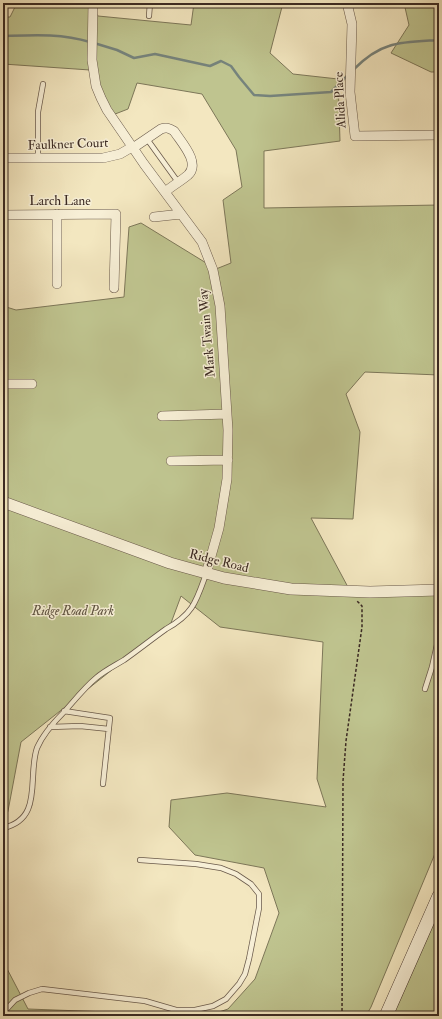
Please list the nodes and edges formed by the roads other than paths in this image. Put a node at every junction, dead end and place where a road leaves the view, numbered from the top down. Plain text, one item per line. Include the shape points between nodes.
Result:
1 (93, 3) edge
2 (150, 3) edge
3 (347, 3) edge
4 (149, 16) dead end
5 (43, 84) dead end
6 (439, 135) edge
7 (147, 139) junction
8 (133, 147) junction
9 (3, 158) edge
10 (38, 158) junction
11 (178, 182) junction
12 (165, 192) junction
13 (57, 214) junction
14 (181, 214) junction
15 (3, 215) edge
16 (154, 217) dead end
17 (57, 284) dead end
18 (114, 288) dead end
19 (3, 384) edge
20 (32, 384) dead end
21 (227, 414) junction
22 (162, 416) dead end
23 (228, 460) junction
24 (171, 461) dead end
25 (3, 502) edge
26 (206, 574) junction
27 (439, 590) edge
28 (439, 636) edge
29 (424, 689) dead end
30 (64, 711) junction
31 (50, 727) junction
32 (109, 729) junction
33 (103, 784) dead end
34 (3, 828) edge
35 (140, 860) dead end
36 (439, 896) edge
37 (3, 1013) edge
38 (386, 1016) edge

1 - 8 street, Mark Twain Way via 92,60 96,86 107,110
2 - 4 lane
3 - 6 street, Alida Place via 352,24 350,92 355,136
5 - 10 lane via 38,112
7 - 8 street, Faulkner Court
7 - 11 lane
7 - 11 street, Faulkner Court via 166,128 174,131 193,163 189,174
8 - 10 street, Faulkner Court via 111,157
8 - 12 street, Mark Twain Way
9 - 10 street, Faulkner Court
11 - 12 street
12 - 14 street, Mark Twain Way
13 - 15 street, Larch Lane
13 - 17 street
13 - 18 street, Larch Lane via 116,214
14 - 16 street
14 - 21 street, Mark Twain Way via 202,242 218,290
19 - 20 street
21 - 22 street
21 - 23 street, Mark Twain Way
23 - 24 street
23 - 26 street, Mark Twain Way via 224,506
25 - 26 street, Ridge Road
26 - 27 street, Ridge Road via 291,589 370,592
26 - 30 lane via 197,599 185,616 95,679
28 - 29 lane
30 - 31 lane
30 - 32 lane via 110,718
31 - 32 lane via 80,726
31 - 34 lane via 37,748 33,762 32,800 29,808 19,822
32 - 33 lane
35 - 37 lane via 221,868 251,884 259,894 260,908 245,974 226,999 213,1006 196,1010 176,1010 145,1001 42,989 29,992 15,1000
36 - 38 main road

